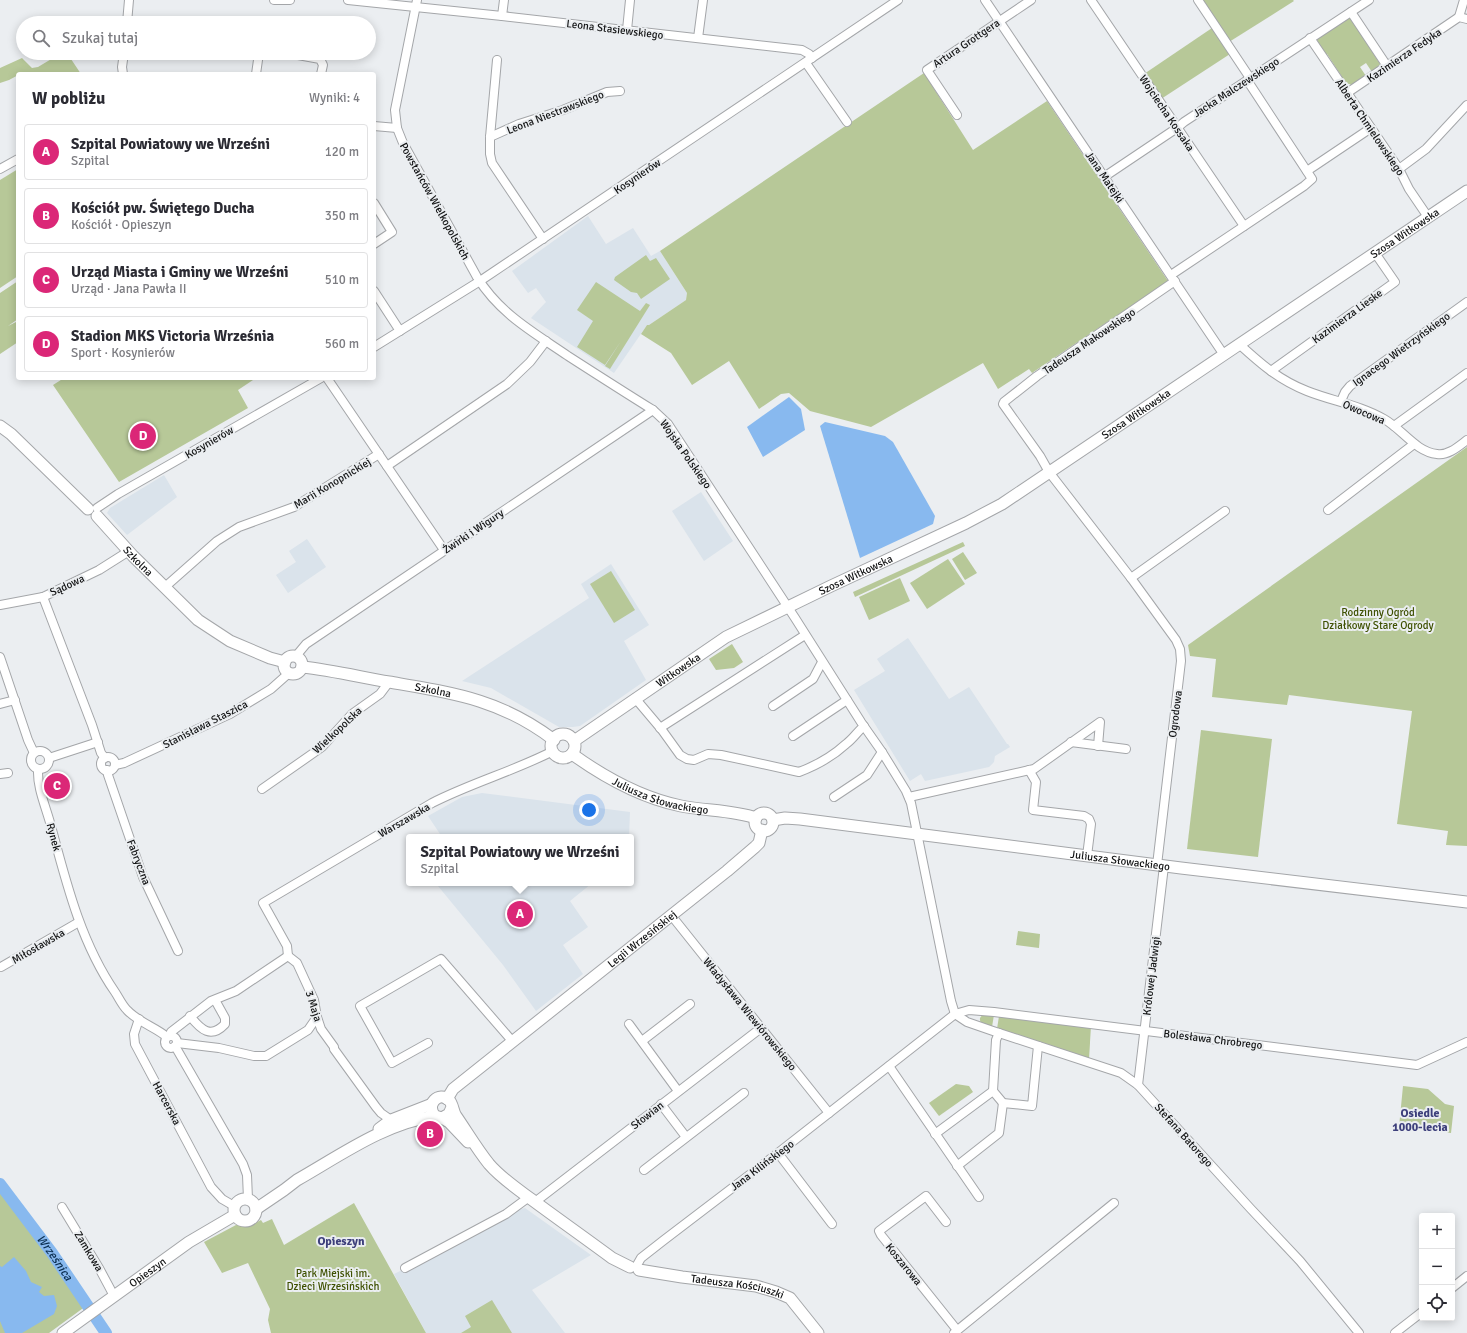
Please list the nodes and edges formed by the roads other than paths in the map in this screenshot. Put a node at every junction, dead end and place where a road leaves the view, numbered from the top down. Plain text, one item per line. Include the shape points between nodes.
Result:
1 (129, 0) edge
2 (274, 0) edge
3 (290, 0) edge
4 (348, 0) edge
5 (504, 0) edge
6 (630, 0) edge
7 (703, 0) edge
8 (898, 0) edge
9 (985, 0) edge
10 (1031, 0) edge
11 (1091, 0) edge
12 (1198, 0) edge
13 (1369, 0) edge
14 (1464, 0) edge
15 (416, 3) edge
16 (1351, 12) junction
17 (128, 16) edge
18 (502, 16) junction
19 (1463, 18) edge
20 (1000, 21) junction
21 (627, 30) junction
22 (698, 38) junction
23 (1310, 38) junction
24 (123, 60) edge
25 (258, 60) edge
26 (320, 60) edge
27 (497, 60) dead end
28 (809, 60) junction
29 (1387, 66) junction
30 (123, 72) edge
31 (256, 72) edge
32 (321, 72) edge
33 (1248, 79) junction
34 (620, 91) dead end
35 (1347, 94) junction
36 (1467, 105) edge
37 (957, 115) dead end
38 (847, 122) dead end
39 (376, 126) edge
40 (397, 128) junction
41 (1177, 128) junction
42 (1371, 128) junction
43 (490, 137) junction
44 (16, 160) edge
45 (1399, 169) junction
46 (0, 170) edge
47 (1307, 171) junction
48 (1104, 177) junction
49 (1467, 191) edge
50 (376, 206) edge
51 (1428, 217) junction
52 (1244, 226) junction
53 (543, 239) junction
54 (376, 243) edge
55 (1375, 253) junction
56 (1173, 278) junction
57 (480, 281) junction
58 (376, 294) edge
59 (1467, 302) edge
60 (400, 332) junction
61 (546, 341) junction
62 (1239, 344) junction
63 (376, 346) edge
64 (1224, 354) junction
65 (1271, 371) junction
66 (1467, 373) edge
67 (318, 380) edge
68 (328, 380) edge
69 (1341, 401) junction
70 (1004, 402) joint
71 (653, 410) junction
72 (0, 426) edge
73 (1394, 426) junction
74 (1467, 440) edge
75 (1414, 444) junction
76 (379, 454) junction
77 (387, 466) junction
78 (1049, 472) junction
79 (1328, 510) dead end
80 (94, 511) junction
81 (1225, 511) dead end
82 (444, 550) junction
83 (128, 552) junction
84 (1131, 578) junction
85 (165, 587) junction
86 (43, 597) junction
87 (0, 605) edge
88 (788, 608) junction
89 (805, 635) junction
90 (296, 656) junction
91 (0, 657) edge
92 (285, 662) junction
93 (822, 662) junction
94 (302, 667) junction
95 (289, 673) junction
96 (389, 682) junction
97 (635, 698) junction
98 (15, 700) junction
99 (846, 700) junction
100 (0, 704) edge
101 (774, 706) dead end
102 (864, 726) junction
103 (660, 728) junction
104 (793, 736) dead end
105 (574, 741) junction
106 (98, 742) junction
107 (1071, 742) junction
108 (553, 745) junction
109 (1098, 746) junction
110 (1126, 749) dead end
111 (882, 752) junction
112 (34, 753) junction
113 (572, 754) junction
114 (49, 758) junction
115 (105, 758) junction
116 (115, 765) junction
117 (38, 770) junction
118 (107, 770) junction
119 (1029, 770) junction
120 (262, 789) dead end
121 (834, 797) dead end
122 (909, 797) junction
123 (756, 818) junction
124 (773, 820) junction
125 (762, 830) junction
126 (918, 834) junction
127 (1087, 856) junction
128 (1160, 866) junction
129 (1467, 902) edge
130 (263, 903) joint
131 (671, 915) junction
132 (79, 922) junction
133 (178, 951) dead end
134 (288, 956) junction
135 (0, 961) edge
136 (0, 967) edge
137 (0, 973) edge
138 (215, 1000) junction
139 (690, 1004) dead end
140 (956, 1014) junction
141 (190, 1016) junction
142 (317, 1017) junction
143 (139, 1019) junction
144 (629, 1024) dead end
145 (761, 1028) junction
146 (1145, 1030) junction
147 (999, 1033) junction
148 (168, 1036) junction
149 (642, 1041) junction
150 (513, 1042) junction
151 (1467, 1042) edge
152 (428, 1043) dead end
153 (176, 1044) junction
154 (1038, 1046) junction
155 (889, 1066) junction
156 (1138, 1085) junction
157 (678, 1091) junction
158 (993, 1091) junction
159 (744, 1093) dead end
160 (450, 1103) junction
161 (1003, 1103) junction
162 (432, 1104) junction
163 (661, 1104) junction
164 (829, 1113) junction
165 (439, 1117) junction
166 (391, 1120) junction
167 (935, 1134) junction
168 (686, 1137) junction
169 (368, 1139) junction
170 (478, 1150) junction
171 (778, 1153) junction
172 (957, 1166) junction
173 (644, 1170) dead end
174 (979, 1197) dead end
175 (532, 1199) junction
176 (252, 1203) junction
177 (1114, 1203) dead end
178 (62, 1208) dead end
179 (235, 1211) junction
180 (946, 1222) dead end
181 (832, 1224) dead end
182 (635, 1267) junction
183 (405, 1268) dead end
184 (1467, 1276) edge
185 (1455, 1286) edge
186 (114, 1296) junction
187 (1419, 1314) edge
188 (955, 1331) edge
189 (63, 1333) edge
190 (818, 1333) edge
191 (1359, 1333) edge
192 (1395, 1333) edge

1 - 17 street
2 - 3 street
4 - 15 street, Leona Stasiewskiego
5 - 18 street
6 - 21 street
7 - 22 street
8 - 28 street, Kosynierów
9 - 20 street, Jana Matejki
10 - 20 street, Artura Grottgera
11 - 41 street, Wojciecha Kossaka
12 - 33 street
13 - 16 street, Jacka Malczewskiego
14 - 19 street, Kazimierza Fedyka
15 - 18 street, Leona Stasiewskiego
15 - 40 street, Powstańców Wielkopolskich via 396,103
16 - 23 street, Jacka Malczewskiego
16 - 29 street
18 - 21 street, Leona Stasiewskiego
19 - 29 street, Kazimierza Fedyka
20 - 37 street, Artura Grottgera via 927,70
20 - 48 street, Jana Matejki
21 - 22 street, Leona Stasiewskiego
22 - 28 street, Leona Stasiewskiego via 802,50 809,54
23 - 33 street, Jacka Malczewskiego
23 - 35 street, Alberta Chmielowskiego
24 - 30 street
25 - 31 street
26 - 32 street
27 - 43 street
28 - 38 street
28 - 53 street, Kosynierów
29 - 35 street, Kazimierza Fedyka
33 - 41 street, Jacka Malczewskiego
33 - 47 street
34 - 43 street, Leona Niestrawskiego via 607,92
35 - 42 street, Alberta Chmielowskiego
36 - 45 street via 1426,149
39 - 40 street
40 - 57 street, Powstańców Wielkopolskich via 408,154
41 - 48 street, Jacka Malczewskiego
41 - 52 street, Wojciecha Kossaka
42 - 45 street, Alberta Chmielowskiego
42 - 47 street
43 - 53 street via 492,163
44 - 46 street
45 - 51 street, Alberta Chmielowskiego
47 - 52 street, Tadeusza Makowskiego via 1312,179 1304,186
48 - 56 street, Jana Matejki
49 - 51 street, Szosa Witkowska
50 - 54 street via 392,232
51 - 55 street, Szosa Witkowska
52 - 56 street, Tadeusza Makowskiego
53 - 57 street, Kosynierów
55 - 62 street, Szosa Witkowska
55 - 65 street, Kazimierza Lieske via 1395,282
56 - 64 street, Jana Matejki
56 - 70 street, Tadeusza Makowskiego
57 - 60 street, Kosynierów
57 - 61 street, Wojska Polskiego via 502,309
58 - 60 street
59 - 69 street, Ignacego Wietrzyńskiego via 1350,386
60 - 63 street, Kosynierów
61 - 71 street, Wojska Polskiego
61 - 77 street, Marii Konopnickiej via 530,362 507,384
62 - 64 street, Szosa Witkowska
62 - 65 street, Owocowa
64 - 78 street, Szosa Witkowska
65 - 69 street, Owocowa via 1308,391
66 - 73 street
67 - 80 street, Kosynierów via 118,494
68 - 76 street
69 - 73 street, Owocowa
70 - 78 street, Ogrodowa
71 - 82 street, Żwirki i Wigury
71 - 88 street, Wojska Polskiego via 668,424
72 - 80 street, Szkolna via 12,434
73 - 75 street, Owocowa
74 - 75 street, Owocowa via 1450,452 1439,454
75 - 79 street
76 - 77 street
76 - 85 street, Marii Konopnickiej via 294,507 239,527 217,541
77 - 82 street
78 - 84 street, Ogrodowa
78 - 88 street, Szosa Witkowska via 1002,504 966,524
80 - 83 street, Szkolna
81 - 84 street
82 - 90 street, Żwirki i Wigury via 306,644
83 - 85 street, Szkolna
83 - 86 street, Sądowa via 99,570
84 - 128 street, Ogrodowa via 1179,644 1181,654
85 - 92 street, Szkolna via 215,633 250,650
86 - 87 street, Sądowa
86 - 106 street
88 - 89 street, Wojska Polskiego
88 - 97 street, Witkowska via 726,637
89 - 93 street, Wojska Polskiego
89 - 103 street
90 - 92 street via 289,657
90 - 94 street
91 - 98 street
92 - 95 street via 285,669
93 - 99 street, Wojska Polskiego
93 - 101 street via 813,679
94 - 95 street via 298,672
94 - 96 street, Szkolna
95 - 116 street, Stanisława Staszica via 271,689 230,714
96 - 108 street, Szkolna via 457,694 489,704 542,731
96 - 120 street, Wielkopolska via 380,694 352,714 322,747
97 - 103 street
97 - 105 street, Witkowska
98 - 100 street
98 - 112 street
99 - 102 street, Wojska Polskiego
99 - 104 street
102 - 103 street via 845,746 811,768 799,772 721,755 708,754 694,760 687,759 680,755
102 - 111 street, Wojska Polskiego
105 - 108 street via 570,736 558,736
105 - 113 street
106 - 114 street
106 - 115 street
107 - 109 street
107 - 109 street via 1100,722
107 - 119 street
108 - 113 street via 556,755 561,758
108 - 130 street, Warszawska via 536,759 432,803
109 - 110 street
111 - 121 street via 867,775
111 - 122 street, Wojska Polskiego
112 - 114 street via 43,752
112 - 117 street via 30,759 33,767
113 - 123 street, Juliusza Słowackiego via 630,789 665,802
114 - 117 street via 45,768
115 - 116 street via 112,759
115 - 118 street via 102,764
116 - 118 street via 111,770
117 - 132 street, Rynek via 39,786
118 - 133 street, Fabryczna via 143,877
119 - 122 street
119 - 127 street via 1036,782 1033,810 1084,816 1089,819 1091,824
122 - 126 street, Wojska Polskiego
123 - 124 street via 765,813
123 - 125 street via 756,826
124 - 125 street via 768,830
124 - 126 street, Juliusza Słowackiego via 792,819
125 - 131 street, Legii Wrzesińskiej via 756,847
126 - 127 street, Juliusza Słowackiego
126 - 140 street, Wojska Polskiego via 951,1001
127 - 128 street, Juliusza Słowackiego
128 - 129 street, Juliusza Słowackiego
128 - 146 street, Królowej Jadwigi
130 - 134 street, 3 Maja via 287,946
131 - 145 street, Władysława Wiewiórowskiego
131 - 150 street, Legii Wrzesińskiej
132 - 136 street, Miłosławska
132 - 143 street, Rynek via 106,980 126,1009
134 - 138 street via 236,991
134 - 142 street, 3 Maja via 297,963 316,1007
135 - 136 street
136 - 137 street, Miłosławska
138 - 141 street
138 - 141 street via 225,1018 225,1024 220,1029 205,1031
139 - 149 street
140 - 146 street, Bolesława Chrobrego via 969,1010 994,1012
140 - 147 street, Stefana Batorego via 967,1022
140 - 155 street, Jana Kilińskiego
141 - 148 street
142 - 153 street via 308,1030 266,1056
142 - 166 street, 3 Maja via 321,1029 334,1049 376,1107
143 - 148 street
143 - 179 street, Harcerska via 134,1034 135,1044 210,1187
144 - 149 street
145 - 157 street, Słowian
145 - 164 street, Władysława Wiewiórowskiego
146 - 151 street, Bolesława Chrobrego via 1417,1065
146 - 156 street, Królowej Jadwigi
147 - 154 street, Stefana Batorego
147 - 158 street via 996,1040
148 - 153 street via 166,1045 171,1048
149 - 157 street
150 - 152 street via 440,959 360,1006 392,1063
150 - 160 street, Legii Wrzesińskiej via 453,1089
153 - 176 street via 243,1164
154 - 156 street, Stefana Batorego via 1121,1074
154 - 161 street via 1032,1106
155 - 164 street, Jana Kilińskiego
155 - 167 street
156 - 191 street, Stefana Batorego via 1300,1261
157 - 163 street, Słowian
158 - 161 street
158 - 167 street
159 - 168 street
160 - 162 street via 442,1097 437,1098
160 - 165 street via 449,1114
160 - 170 street, Tadeusza Kościuszki
161 - 172 street via 999,1133
162 - 165 street via 431,1109
162 - 166 street
163 - 168 street
163 - 175 street, Słowian
164 - 171 street, Jana Kilińskiego
165 - 169 street via 420,1118
165 - 170 street, Tadeusza Kościuszki via 449,1122
166 - 169 street
167 - 172 street
168 - 173 street
169 - 176 street via 284,1190
170 - 175 street, Tadeusza Kościuszki via 500,1175
171 - 181 street
171 - 182 street, Jana Kilińskiego via 658,1244 641,1258
172 - 174 street
175 - 182 street, Tadeusza Kościuszki via 612,1258
175 - 183 street, Słowian
176 - 179 street via 240,1200
176 - 179 street via 253,1217 246,1221 238,1218
177 - 188 street, Koszarowa
178 - 186 street, Zamkowa
179 - 186 street, Opieszyn
180 - 188 street, Koszarowa via 926,1196 880,1231 881,1236
182 - 190 street, Tadeusza Kościuszki via 682,1277 756,1286 776,1292 790,1298
184 - 185 street
186 - 189 street, Opieszyn
187 - 192 street

